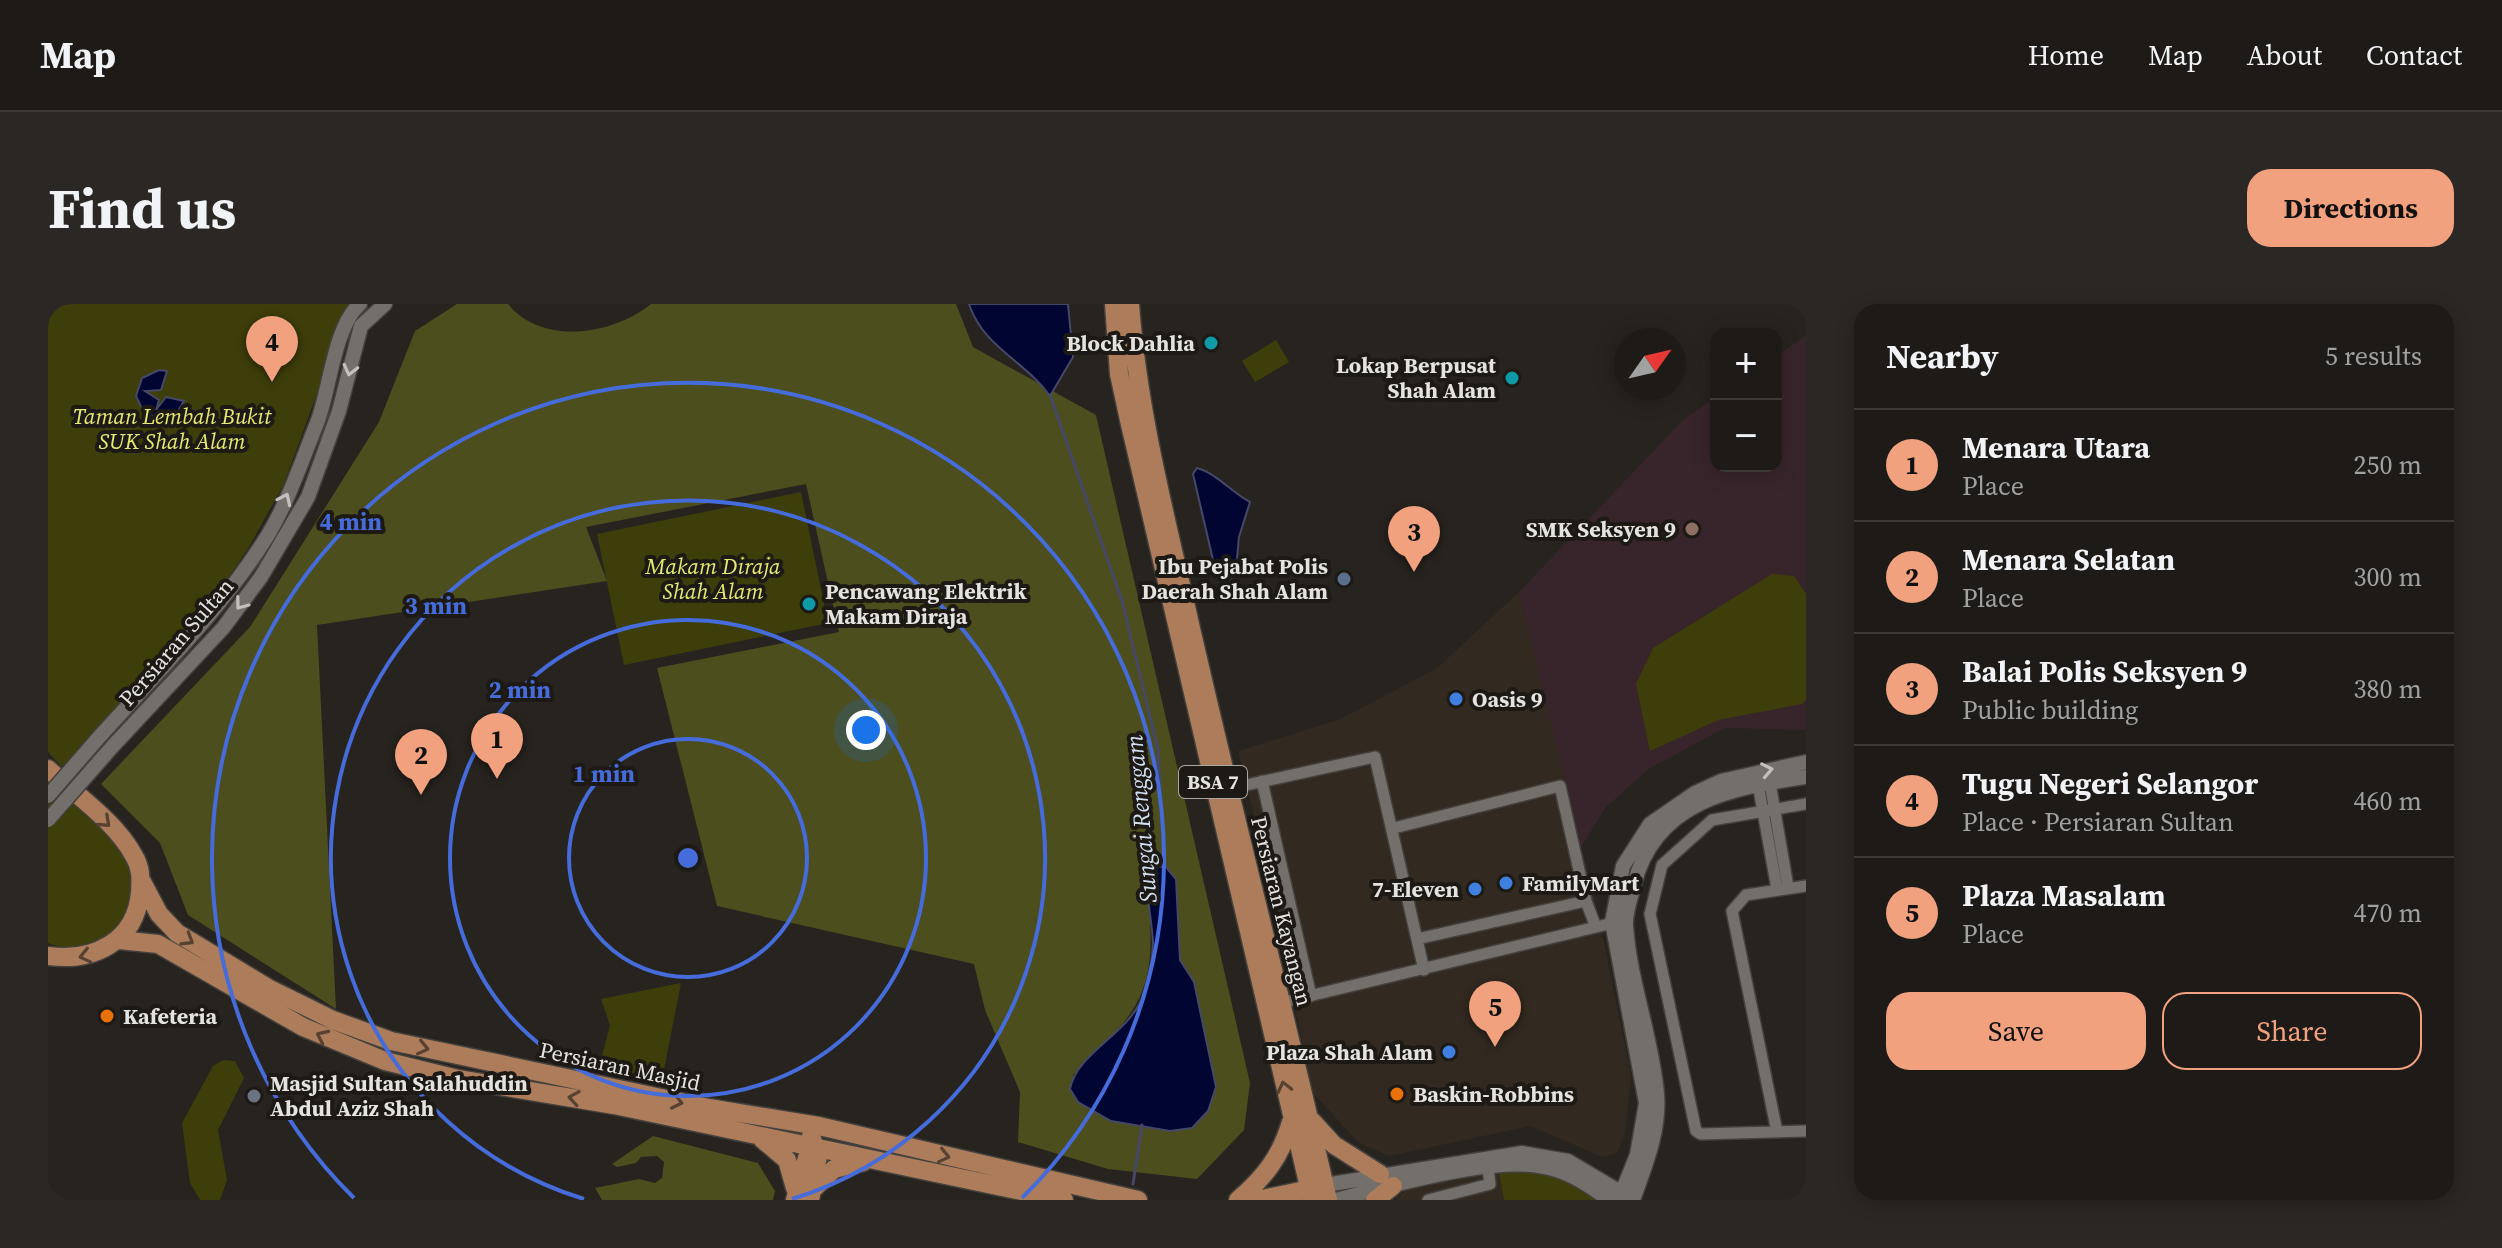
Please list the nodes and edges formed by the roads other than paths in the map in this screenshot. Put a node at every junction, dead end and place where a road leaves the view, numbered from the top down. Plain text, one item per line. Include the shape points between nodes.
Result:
1 (360, 304) edge
2 (385, 304) edge
3 (1114, 304) edge
4 (1130, 304) edge
5 (1806, 762) edge
6 (48, 769) edge
7 (1806, 777) edge
8 (1262, 781) junction
9 (1764, 784) junction
10 (1228, 789) junction
11 (48, 796) edge
12 (1806, 804) edge
13 (1769, 811) junction
14 (48, 820) edge
15 (1394, 828) junction
16 (141, 880) junction
17 (1806, 886) edge
18 (1783, 888) junction
19 (1586, 901) junction
20 (1618, 922) junction
21 (1595, 925) junction
22 (1417, 939) junction
23 (119, 940) junction
24 (48, 956) edge
25 (1424, 970) junction
26 (1311, 996) junction
27 (1280, 1003) junction
28 (709, 1108) junction
29 (1300, 1118) junction
30 (1806, 1131) edge
31 (1777, 1132) junction
32 (760, 1137) junction
33 (883, 1143) junction
34 (815, 1146) junction
35 (871, 1160) junction
36 (1487, 1162) junction
37 (1386, 1180) junction
38 (1322, 1195) edge
39 (803, 1197) edge
40 (1622, 1198) edge
41 (1064, 1200) edge
42 (1138, 1200) edge
43 (1238, 1200) edge
44 (1258, 1200) edge
45 (1375, 1200) edge
46 (1428, 1200) edge

11 -> 1 street, Persiaran Sultan, bridge via 207,618 270,532 319,416 345,325
2 -> 14 street, Persiaran Sultan, bridge via 361,326 339,411 308,497 267,568 223,628
29 -> 3 main road, Persiaran Kayangan / BSA 7 via 1122,389
4 - 10 main road, Persiaran Kayangan / BSA 7 via 1135,373
20 -> 5 street via 1623,866 1650,824 1721,781
6 -> 16 main road, Persiaran Masjid via 124,841
7 - 9 street
8 - 10 street
8 - 15 street via 1375,757
8 - 26 street
9 - 13 street
9 - 20 street via 1709,799 1661,830 1641,860
10 - 27 main road, Persiaran Kayangan / BSA 7
12 - 13 street
13 - 18 street
13 - 31 street via 1712,820 1662,865 1650,914 1696,1131
15 - 19 street via 1560,786
15 - 22 street
16 - 23 main road via 133,919
16 -> 28 main road, Persiaran Masjid via 159,914 177,933 333,1020 446,1054
17 - 18 street
18 - 31 street via 1746,895 1732,911
19 - 21 street
19 - 22 street
20 - 21 street
20 - 40 street via 1646,1103 1637,1155
21 - 25 street
22 - 25 street
23 -> 24 main road via 87,957
32 -> 23 main road, Persiaran Masjid via 385,1061 303,1027 158,944
25 - 26 street
26 - 27 street
27 - 29 main road, Persiaran Kayangan / BSA 7
28 - 33 main road, Persiaran Masjid via 819,1126
28 - 34 main road via 806,1131
29 - 37 main road
29 - 38 main road, Persiaran Kayangan / BSA 7
29 - 43 main road via 1264,1177
30 - 31 street
32 - 34 main road, Persiaran Masjid
32 - 39 main road via 787,1160
33 - 34 main road via 837,1138
33 -> 42 main road, Persiaran Masjid
34 - 35 main road, Persiaran Masjid
34 - 39 main road via 818,1156
35 - 39 main road via 834,1169
35 - 41 main road, Persiaran Masjid
36 - 37 street
36 - 40 street via 1522,1153 1555,1156
36 - 46 street via 1490,1184
37 - 38 street
37 - 45 main road
38 - 44 main road

